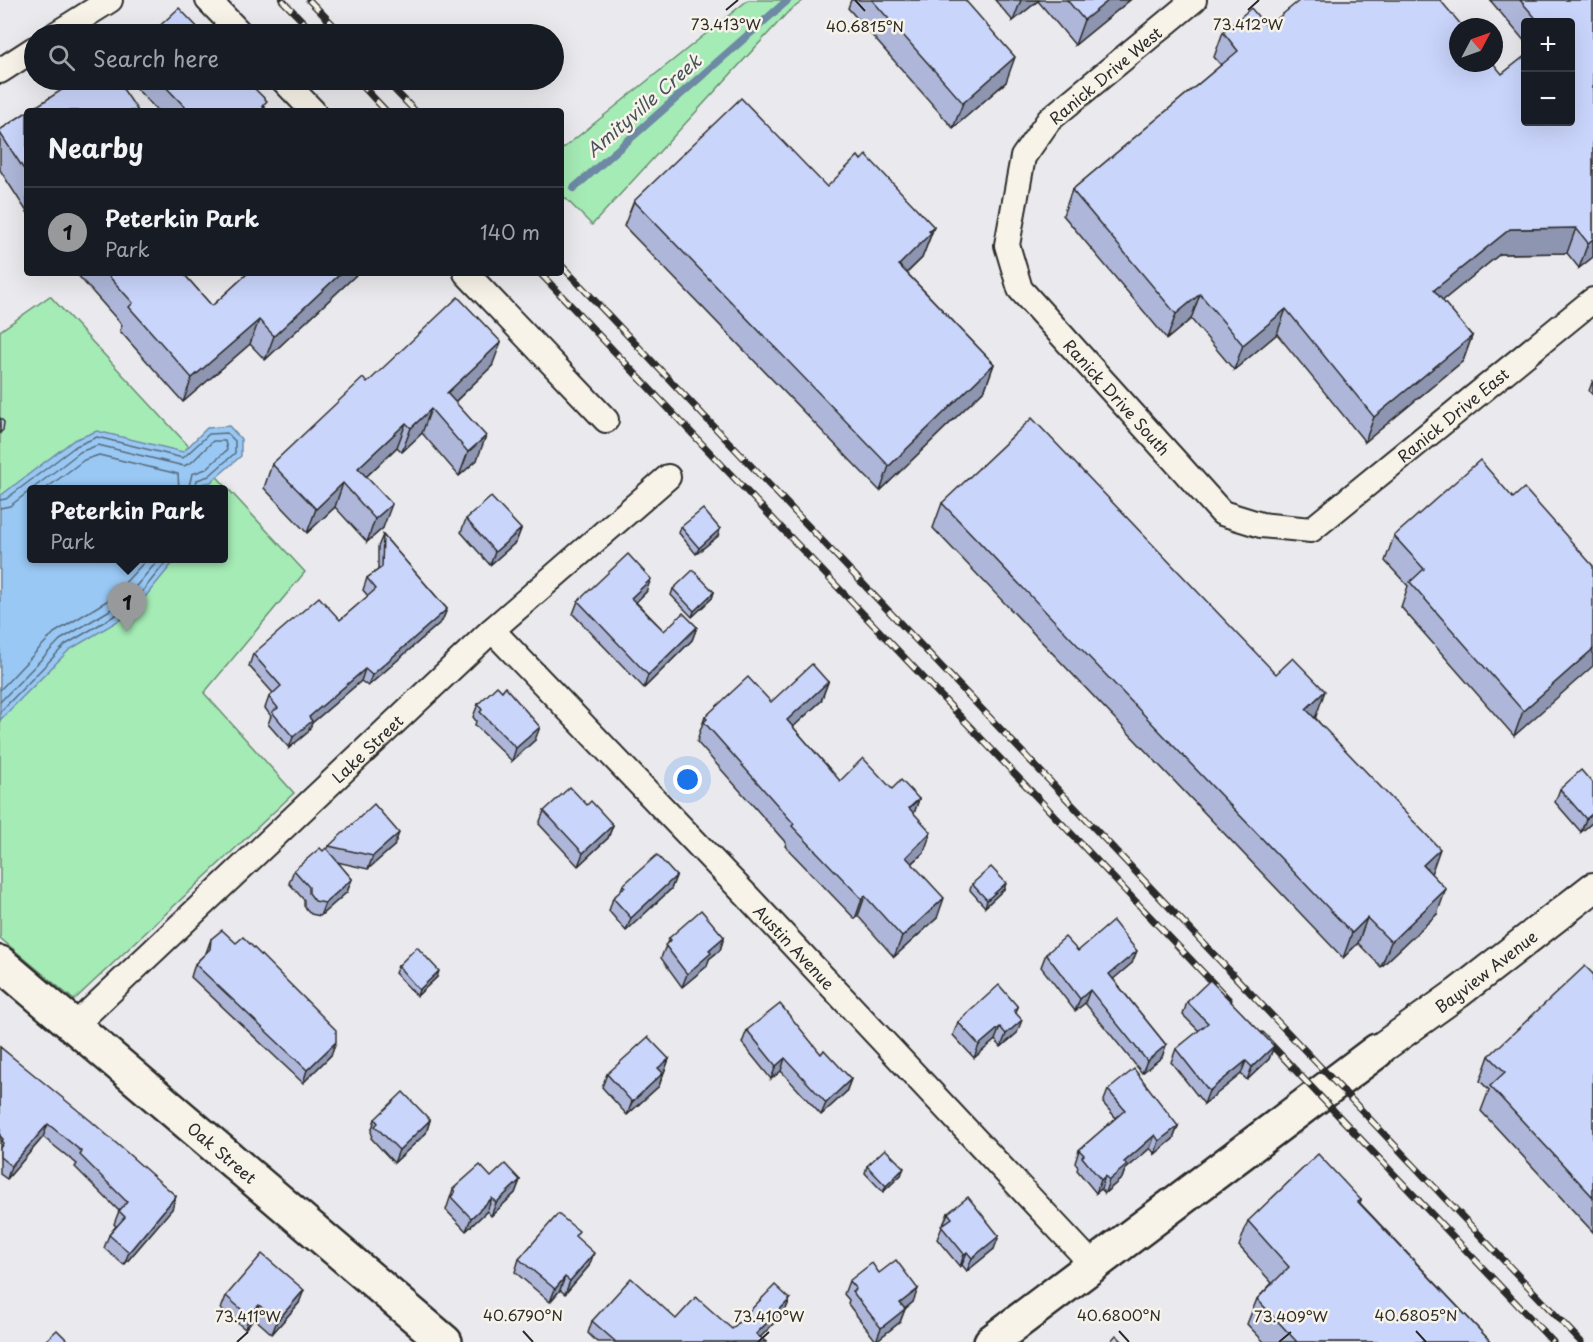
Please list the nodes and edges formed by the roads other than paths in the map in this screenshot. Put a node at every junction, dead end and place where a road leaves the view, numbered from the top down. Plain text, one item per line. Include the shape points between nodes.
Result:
1 (110, 0) edge
2 (208, 0) edge
3 (1194, 0) edge
4 (72, 24) edge
5 (231, 24) edge
6 (24, 55) edge
7 (0, 71) edge
8 (293, 90) edge
9 (310, 108) edge
10 (1016, 191) joint
11 (469, 276) edge
12 (1593, 300) edge
13 (606, 420) dead end
14 (668, 477) dead end
15 (1311, 530) joint
16 (492, 630) junction
17 (1593, 888) edge
18 (0, 963) edge
19 (73, 1027) junction
20 (1377, 1051) joint
21 (1093, 1265) junction
22 (445, 1342) edge
23 (991, 1342) edge

1 - 4 street
2 - 5 street
3 - 10 street, Ranick Drive West via 1049,120 1023,157
6 - 7 street
8 - 9 street
10 - 15 street, Ranick Drive South via 1007,245 1020,289 1222,513 1261,525
11 - 13 street
12 - 15 street, Ranick Drive East
14 - 16 street, Lake Street
16 - 19 street, Lake Street
16 - 21 street, Austin Avenue
17 - 20 street, Bayview Avenue
18 - 19 main road, Oak Street
19 - 22 main road, Oak Street
20 - 21 main road
21 - 23 main road

